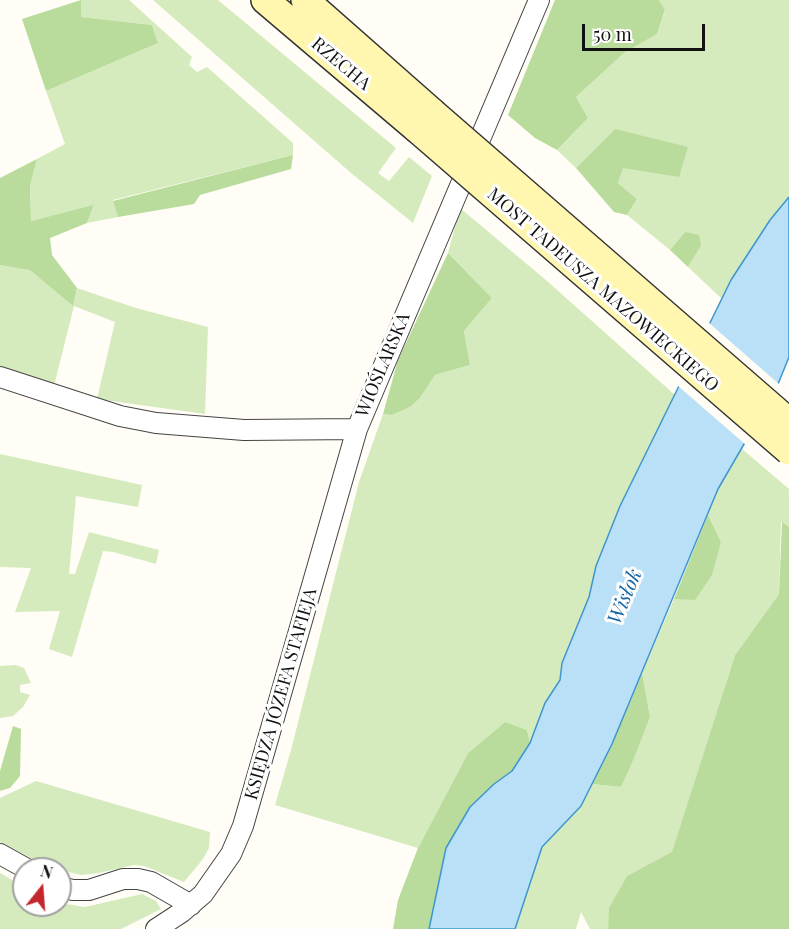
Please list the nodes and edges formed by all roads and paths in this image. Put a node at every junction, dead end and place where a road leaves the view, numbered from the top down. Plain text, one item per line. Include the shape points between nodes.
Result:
1 (265, 0) edge
2 (305, 0) edge
3 (539, 0) edge
4 (424, 121) junction
5 (0, 377) edge
6 (789, 422) edge
7 (357, 429) junction
8 (789, 451) edge
9 (72, 890) edge
10 (191, 904) junction
11 (156, 929) edge

1 - 4 main road, RZECHA
2 - 4 main road, RZECHA
3 - 7 street, WIOŚLARSKA
4 - 6 main road, MOST TADEUSZA MAZOWIECKIEGO, bridge
4 - 8 main road, MOST TADEUSZA MAZOWIECKIEGO, bridge
5 - 7 street, WIOŚLARSKA via 120,416 156,423 244,430
7 - 10 street, KSIĘDZA JÓZEFA STAFIEJA via 243,826 217,875
9 - 10 street via 138,879
10 - 11 street, KSIĘDZA JÓZEFA STAFIEJA

